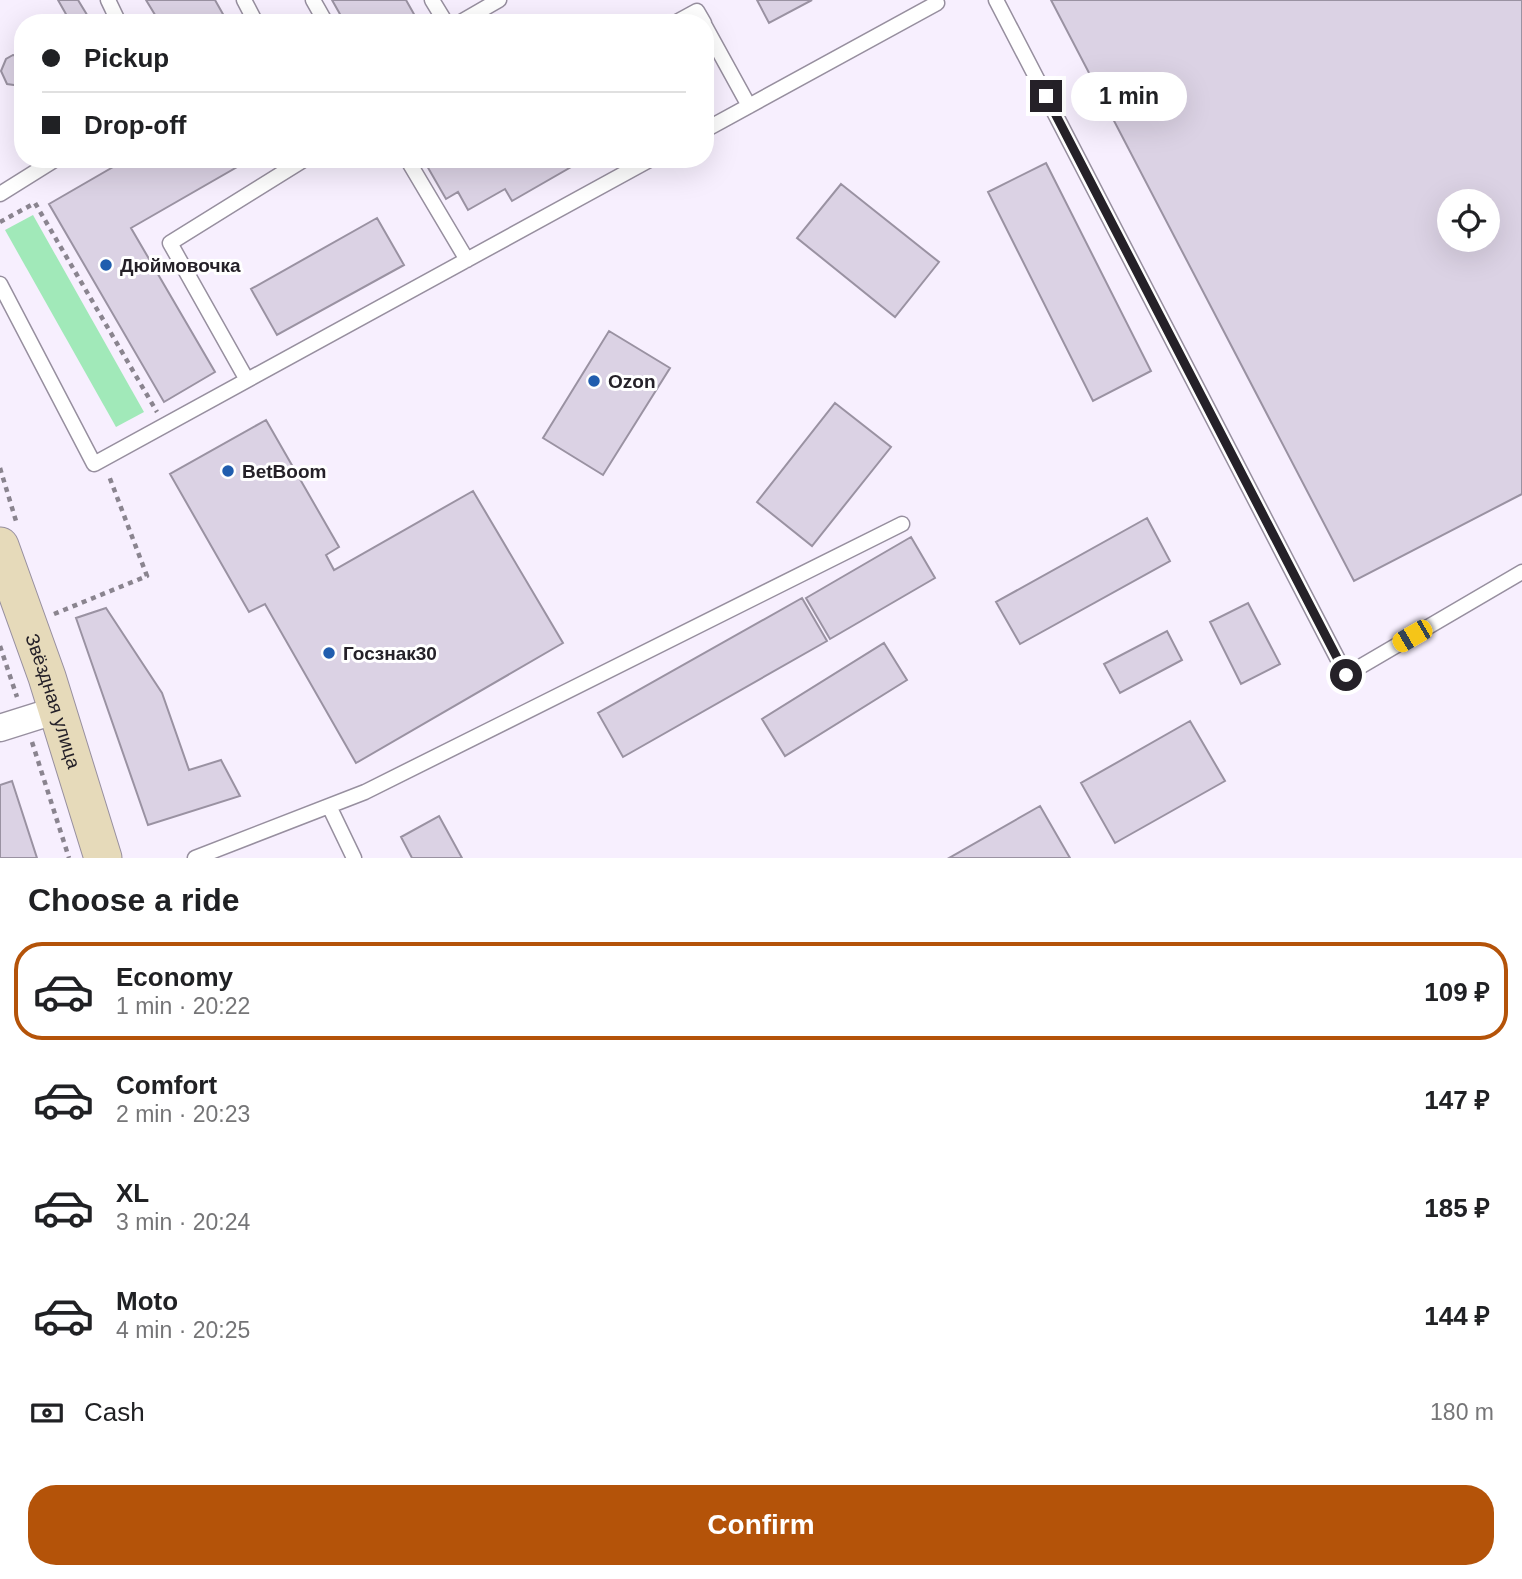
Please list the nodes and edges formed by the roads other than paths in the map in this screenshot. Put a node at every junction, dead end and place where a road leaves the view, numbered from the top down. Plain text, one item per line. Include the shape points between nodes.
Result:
1 (499, 0) edge
2 (935, 0) edge
3 (996, 0) edge
4 (475, 14) edge
5 (714, 42) edge
6 (749, 106) junction
7 (714, 125) edge
8 (42, 168) edge
9 (291, 168) edge
10 (412, 168) edge
11 (635, 168) edge
12 (0, 194) edge
13 (467, 260) junction
14 (0, 284) edge
15 (247, 380) junction
16 (902, 524) dead end
17 (0, 546) edge
18 (1522, 572) edge
19 (27, 719) edge
20 (329, 806) junction
21 (103, 858) edge
22 (195, 858) edge
23 (354, 858) edge

1 - 4 lane
2 - 6 lane via 937,3
3 - 18 lane via 1346,675
5 - 6 lane
6 - 7 lane
8 - 12 lane
9 - 15 lane via 170,243
10 - 13 lane
11 - 13 lane
13 - 15 lane
14 - 15 lane via 94,464
16 - 20 lane
17 - 19 main road, Звёздная улица
19 - 21 main road, Звёздная улица
20 - 22 lane
20 - 23 lane

